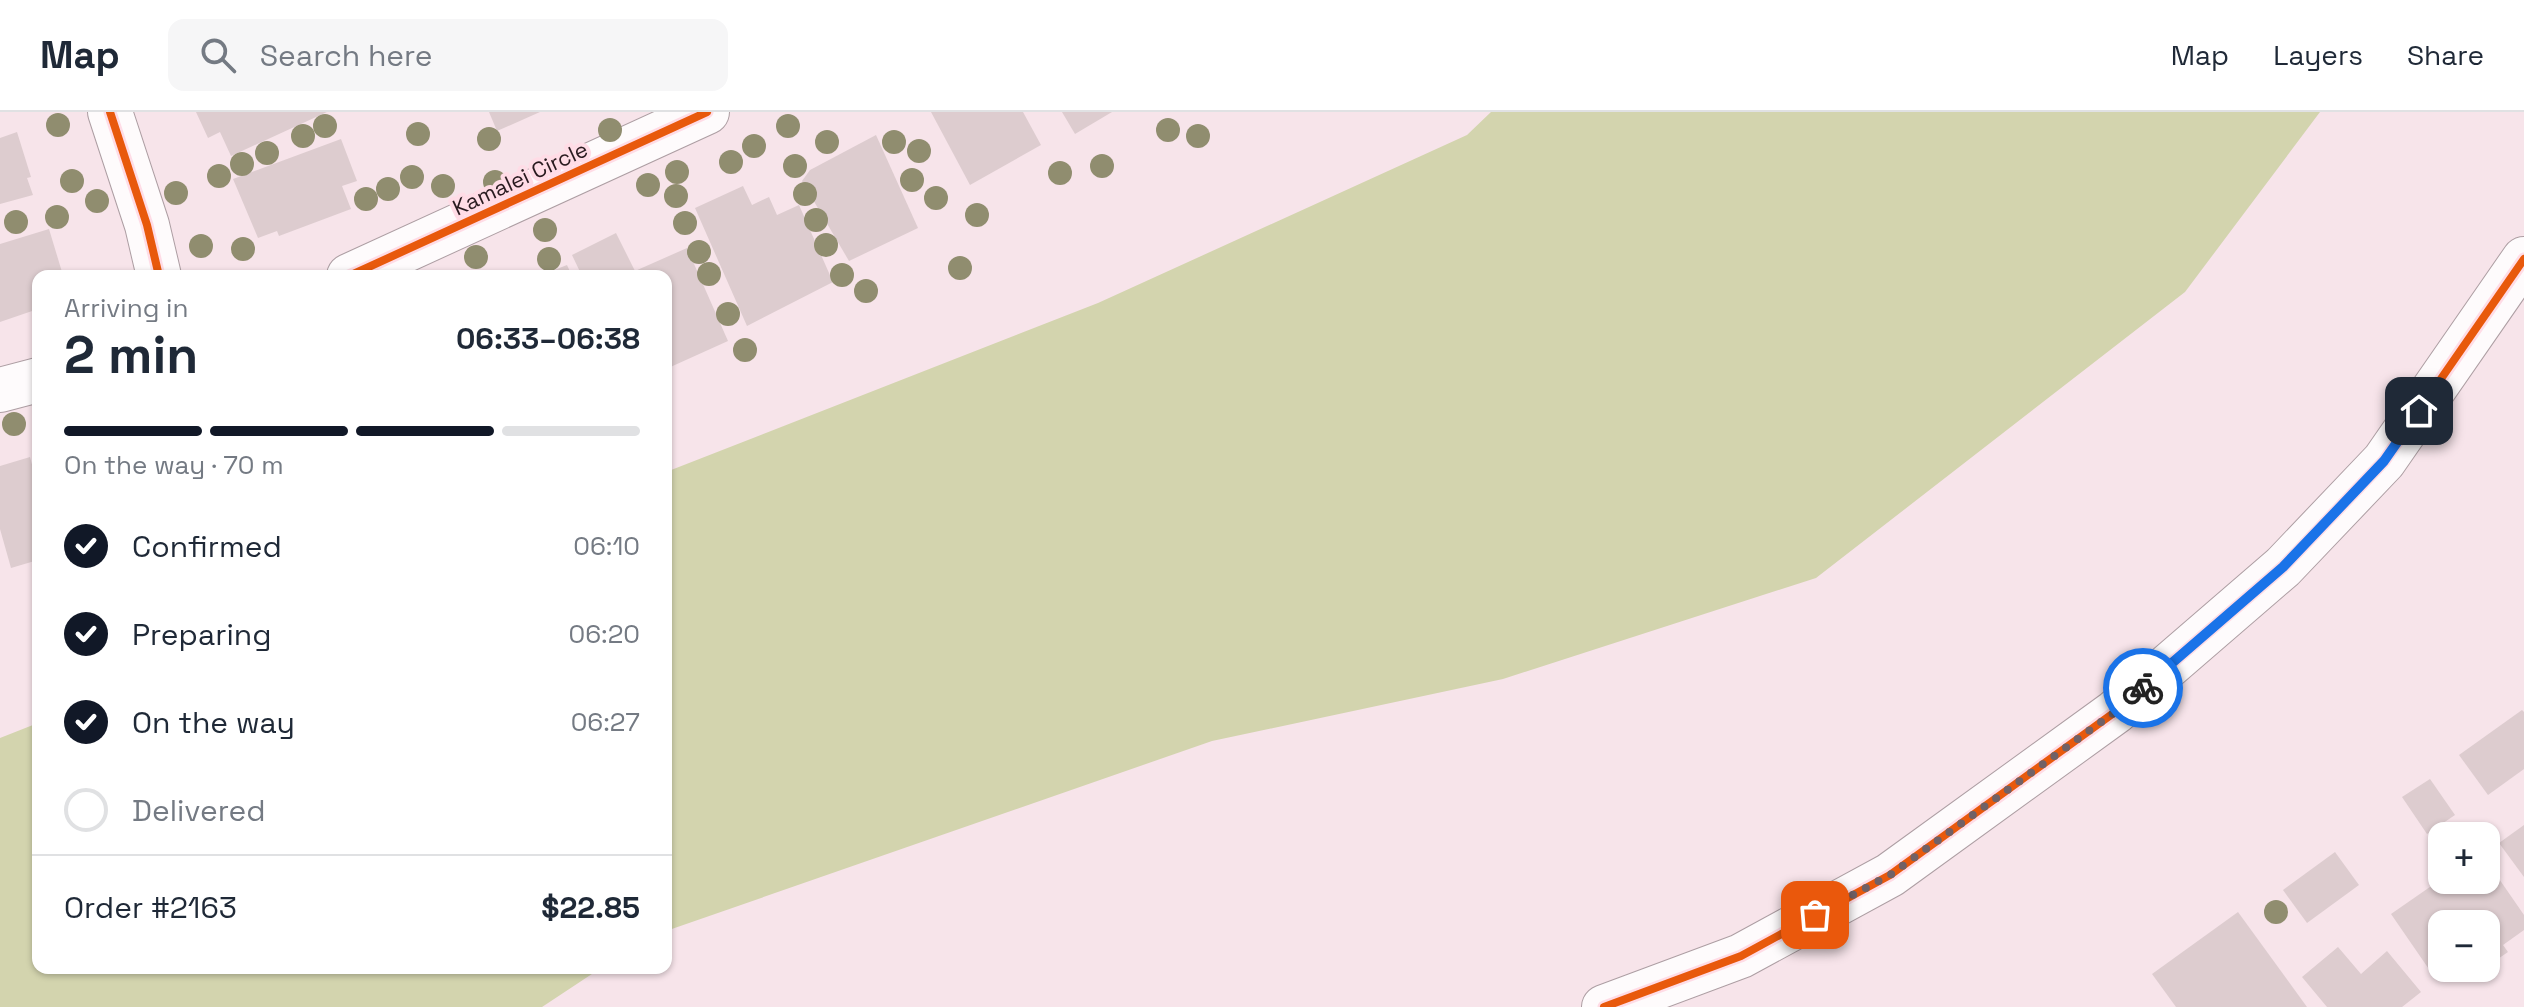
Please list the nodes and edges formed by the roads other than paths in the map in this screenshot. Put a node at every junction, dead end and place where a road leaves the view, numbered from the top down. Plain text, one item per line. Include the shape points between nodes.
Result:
1 (110, 112) edge
2 (702, 113) edge
3 (2524, 259) edge
4 (158, 270) edge
5 (362, 270) edge
6 (32, 382) edge
7 (0, 390) edge
8 (1604, 1007) edge

1 - 4 street
2 - 5 street, Kamalei Circle
3 - 8 street via 2384,461 2283,567 2115,712 1890,875 1741,956
6 - 7 street

